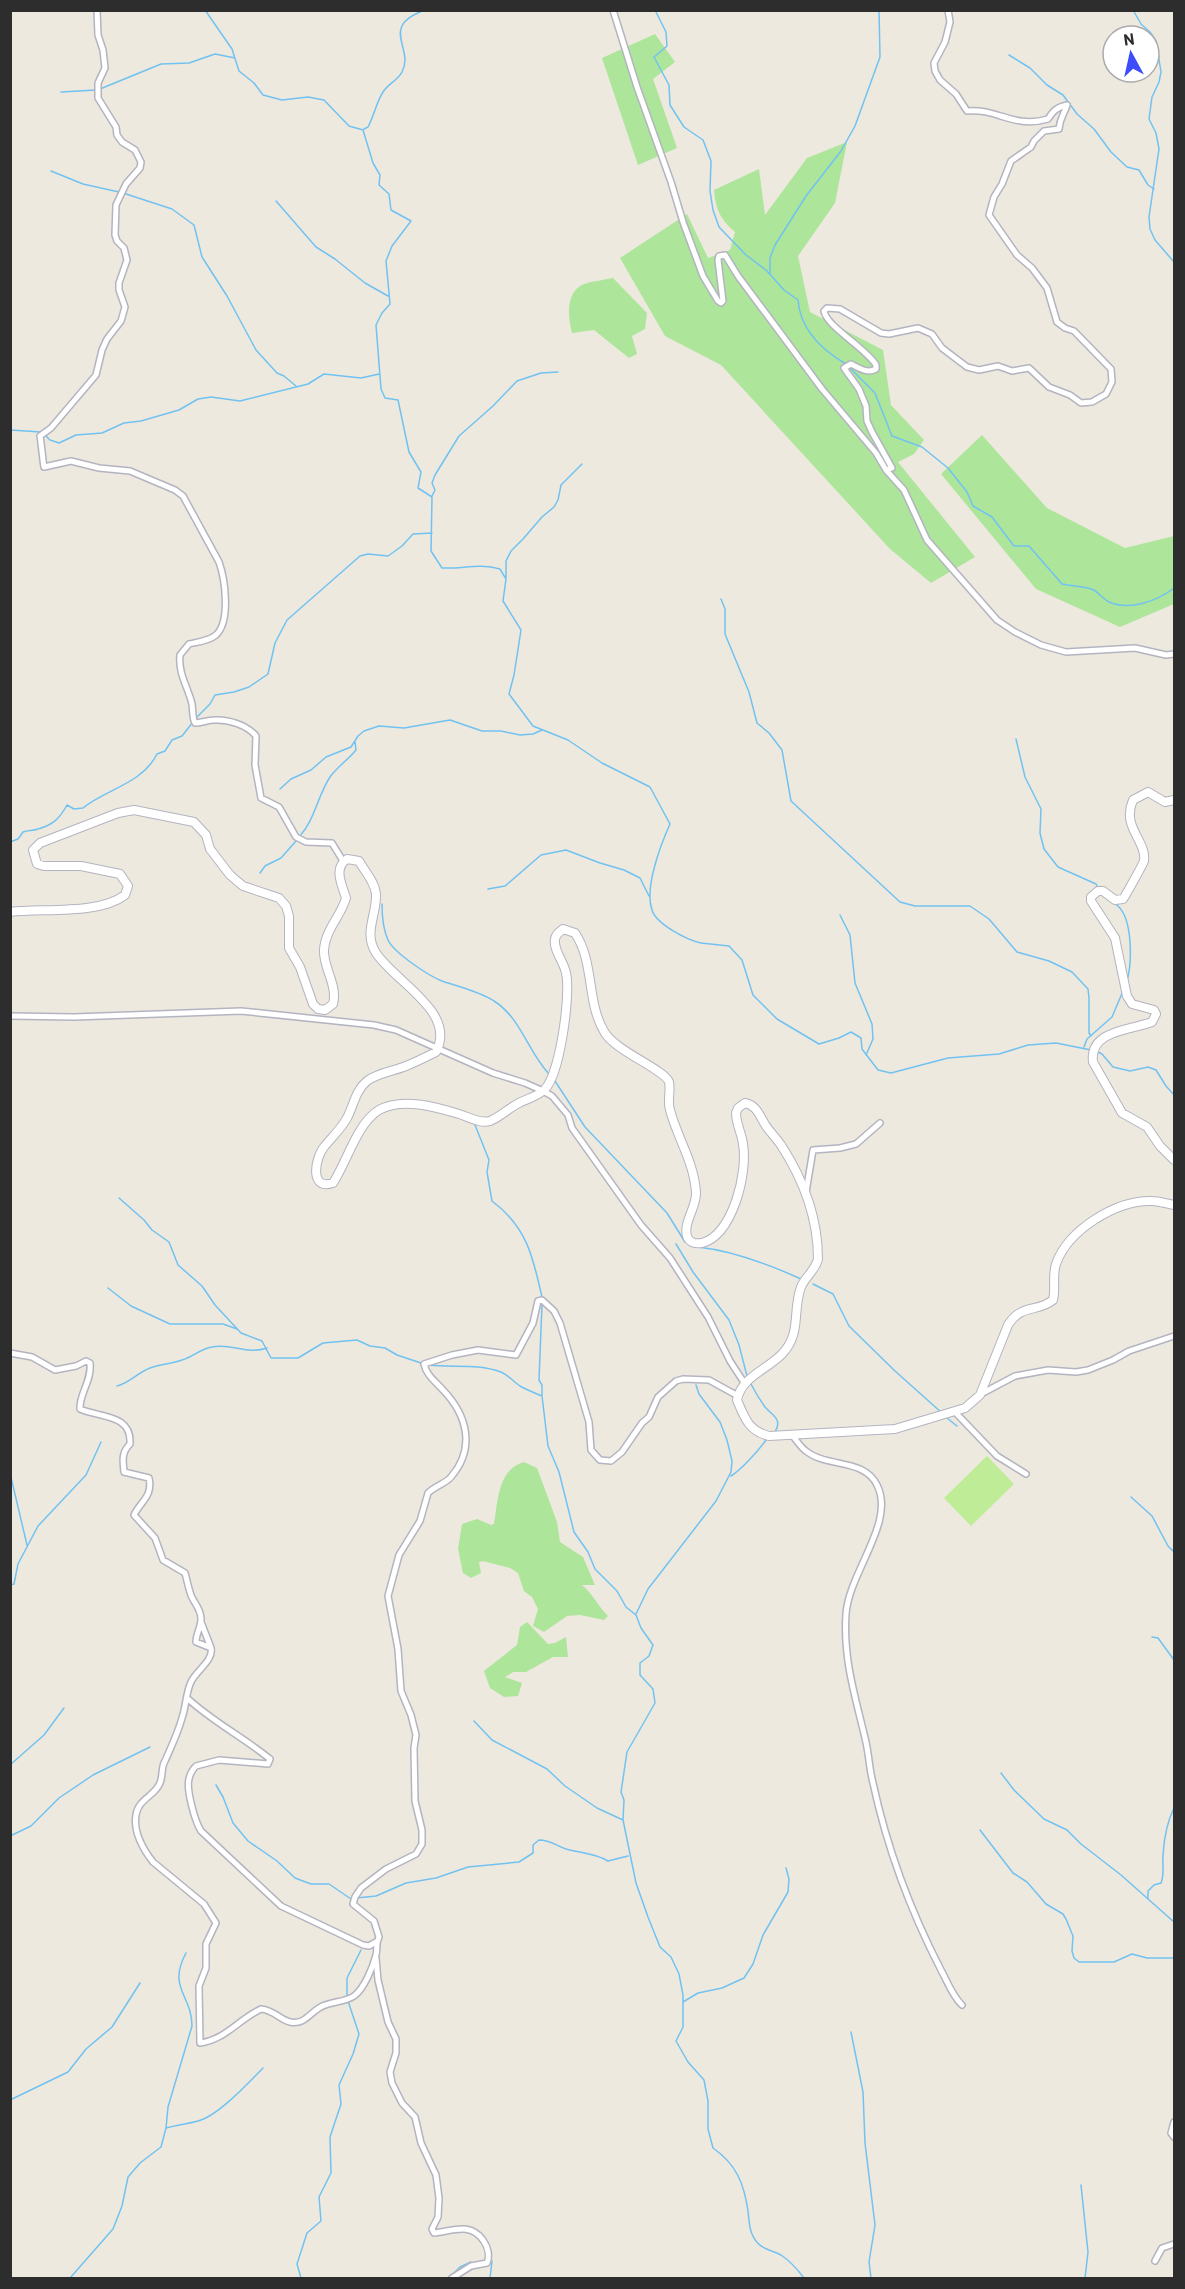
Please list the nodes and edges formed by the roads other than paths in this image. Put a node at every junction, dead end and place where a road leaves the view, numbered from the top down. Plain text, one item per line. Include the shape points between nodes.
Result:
1 (97, 10) edge
2 (613, 10) edge
3 (948, 10) edge
4 (886, 470) junction
5 (1174, 654) edge
6 (1174, 800) edge
7 (343, 861) junction
8 (10, 912) edge
9 (10, 1016) edge
10 (438, 1049) junction
11 (543, 1091) junction
12 (880, 1124) dead end
13 (1174, 1160) edge
14 (806, 1194) junction
15 (1174, 1206) edge
16 (1174, 1336) edge
17 (10, 1353) edge
18 (745, 1384) junction
19 (980, 1395) junction
20 (738, 1396) junction
21 (955, 1412) junction
22 (791, 1434) junction
23 (1026, 1474) dead end
24 (201, 1622) junction
25 (211, 1648) junction
26 (187, 1698) junction
27 (376, 1942) junction
28 (376, 1956) junction
29 (962, 2005) dead end
30 (1174, 2122) edge
31 (1174, 2137) edge
32 (1174, 2244) edge
33 (1155, 2261) dead end
34 (452, 2278) edge

1 - 7 street via 105,68 98,83 98,98 117,135 131,146 141,162 116,205 115,235 127,260 119,284 125,307 102,350 96,375 40,436 43,463 49,467 71,461 130,471 167,485 183,496 219,562 225,603 224,617 215,636 189,644 180,655 193,720 199,724 220,720 251,730 256,736 255,765 261,798 279,807 296,837 306,842 332,843
2 - 4 street via 703,276 721,303 718,260 722,255 727,257
3 - 4 street via 950,22 945,42 934,63 940,80 967,111 1029,122 1048,119 1053,111 1066,105 1059,129 1044,131 1031,147 1011,161 989,214 1017,255 1047,288 1057,322 1074,331 1106,362 1113,382 1099,399 1081,403 1049,387 1029,368 1012,371 998,366 979,370 967,367 942,348 932,334 918,328 881,333 840,309 827,308 827,319 876,365 872,372 851,364 844,368 859,389 867,421 892,468
4 - 5 street via 904,490 927,540 997,620 1015,632 1066,652 1135,648
6 - 13 street via 1165,802 1148,792 1133,800 1130,821 1144,861 1123,899 1115,900 1098,891 1091,901 1115,938 1127,996 1132,1004 1156,1014 1152,1022 1100,1041 1092,1053 1093,1062 1122,1113 1147,1127
7 - 8 street via 338,874 346,898 324,951 335,996 333,1004 325,1010 313,1004 289,948 286,906 279,898 243,886 230,875 194,822 134,810 40,843 33,850 37,864 81,866 120,874 128,886 125,895 85,908
7 - 10 street via 359,861 372,881 376,895 370,943 390,971 438,1018
9 - 10 street via 241,1011 374,1024 396,1029
10 - 11 street
10 - 11 street via 370,1079 359,1090 349,1115 316,1160 315,1172 322,1183 333,1183 358,1135 378,1111 395,1105 427,1106 489,1121
11 - 14 street via 557,1059 564,1022 568,984 555,947 557,933 563,929 575,933 583,949 596,1011 606,1035 642,1063 663,1073 669,1084 669,1108 696,1185 697,1198 687,1229 691,1242 708,1241 722,1230 733,1212 744,1145 736,1113 746,1103 754,1106 779,1143
11 - 18 street via 568,1115 572,1128 641,1225 670,1258
12 - 14 street via 856,1144 813,1150
14 - 18 street via 818,1259 800,1290 793,1340 780,1356
15 - 19 street via 1137,1202 1102,1214 1074,1237 1059,1256 1053,1276 1053,1300 1014,1316
16 - 19 street via 1088,1370 1048,1370 1015,1376
17 - 24 street via 32,1357 55,1370 90,1363 80,1409 119,1421 128,1428 130,1444 124,1449 124,1472 149,1478 151,1486 134,1515 155,1538 163,1560 185,1573
18 - 20 street
19 - 21 street
20 - 22 street via 751,1428 769,1436
20 - 27 street via 708,1380 683,1378 658,1397 650,1417 622,1452 605,1461 591,1450 589,1422 569,1348 554,1311 542,1300 538,1301 533,1323 516,1355 478,1350 424,1364 458,1409 467,1438 464,1455 452,1476 428,1492 420,1521 399,1555 388,1596 401,1691 416,1735 415,1801 423,1838 416,1854 386,1869 355,1896 356,1907 374,1921 379,1937
21 - 22 street via 895,1429
21 - 23 street via 997,1456
22 - 29 street via 806,1451 820,1459 867,1472 878,1486 882,1500 880,1520 850,1588 845,1649 888,1839 925,1940
24 - 25 street
24 - 25 street via 196,1642
25 - 26 street via 210,1657 190,1683
26 - 27 street via 270,1759 268,1764 219,1760 196,1766 189,1787 201,1831 281,1906 363,1946
26 - 28 street via 182,1720 163,1762 162,1780 138,1808 136,1824 153,1862 204,1904 216,1923 206,1944 206,1968 199,1986 200,2043 226,2034 261,2009 298,2022 327,2004 352,1998 361,1990
27 - 28 street
28 - 34 street via 388,2022 396,2038 392,2083 402,2103 416,2117 421,2143 436,2175 438,2217 432,2229 434,2234 467,2228 487,2245 487,2264 471,2266
30 - 31 street
32 - 33 street via 1162,2248

